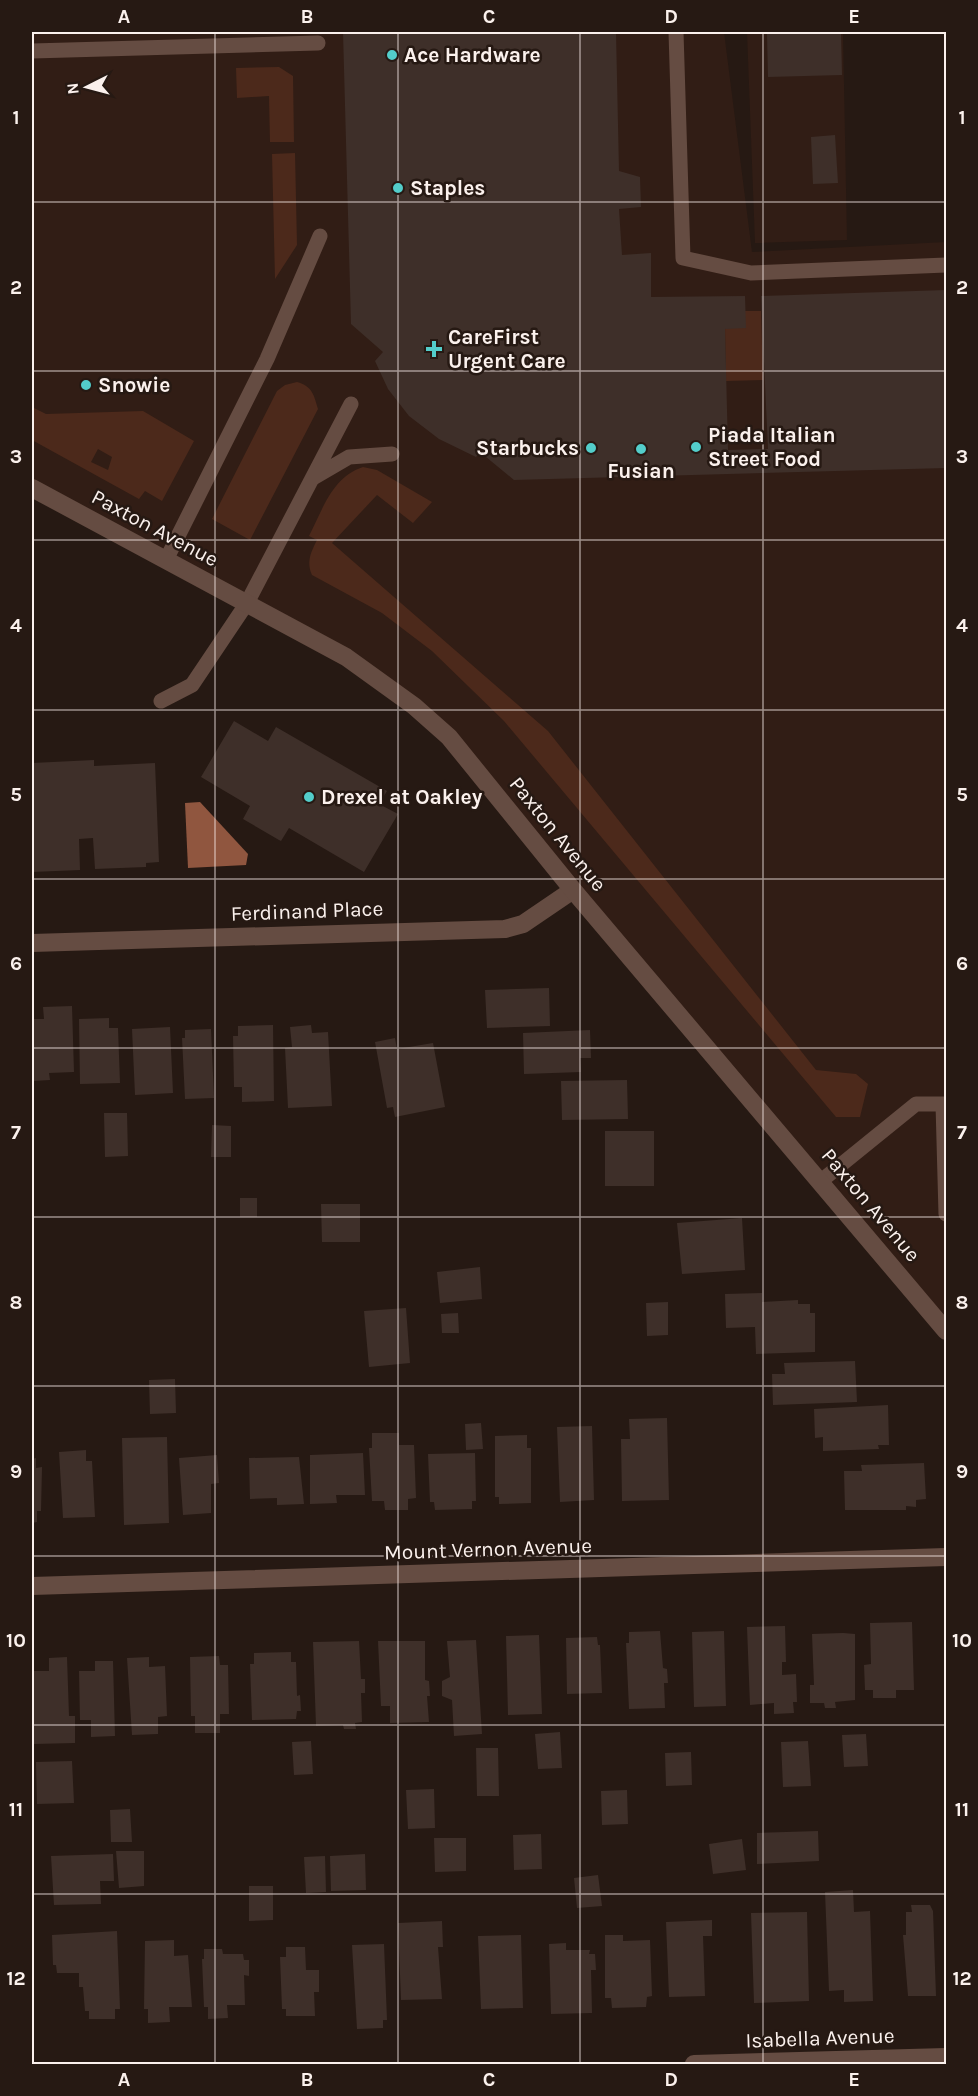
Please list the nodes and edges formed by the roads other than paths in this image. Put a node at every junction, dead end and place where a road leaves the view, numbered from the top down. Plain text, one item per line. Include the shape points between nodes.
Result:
1 (676, 32) edge
2 (318, 43) dead end
3 (32, 51) edge
4 (320, 236) dead end
5 (946, 266) edge
6 (351, 404) dead end
7 (392, 454) dead end
8 (313, 478) junction
9 (32, 488) edge
10 (166, 560) junction
11 (248, 603) junction
12 (161, 701) dead end
13 (573, 890) junction
14 (32, 943) edge
15 (945, 1104) edge
16 (821, 1181) junction
17 (946, 1214) edge
18 (946, 1331) edge
19 (946, 1557) edge
20 (32, 1586) edge
21 (946, 2057) edge
22 (694, 2064) edge

1 - 5 lane via 682,258 751,273
2 - 3 lane
4 - 10 lane via 267,359
6 - 8 lane
7 - 8 lane via 349,457
8 - 11 lane
9 - 10 street, Paxton Avenue
10 - 11 street, Paxton Avenue
11 - 12 lane via 192,685
11 - 13 street, Paxton Avenue via 346,657 450,736
13 - 14 street, Ferdinand Place via 523,924 505,929
13 - 16 street, Paxton Avenue
15 - 16 lane via 916,1104
15 - 17 lane
16 - 18 street, Paxton Avenue
19 - 20 street, Mount Vernon Avenue
21 - 22 street, Isabella Avenue

